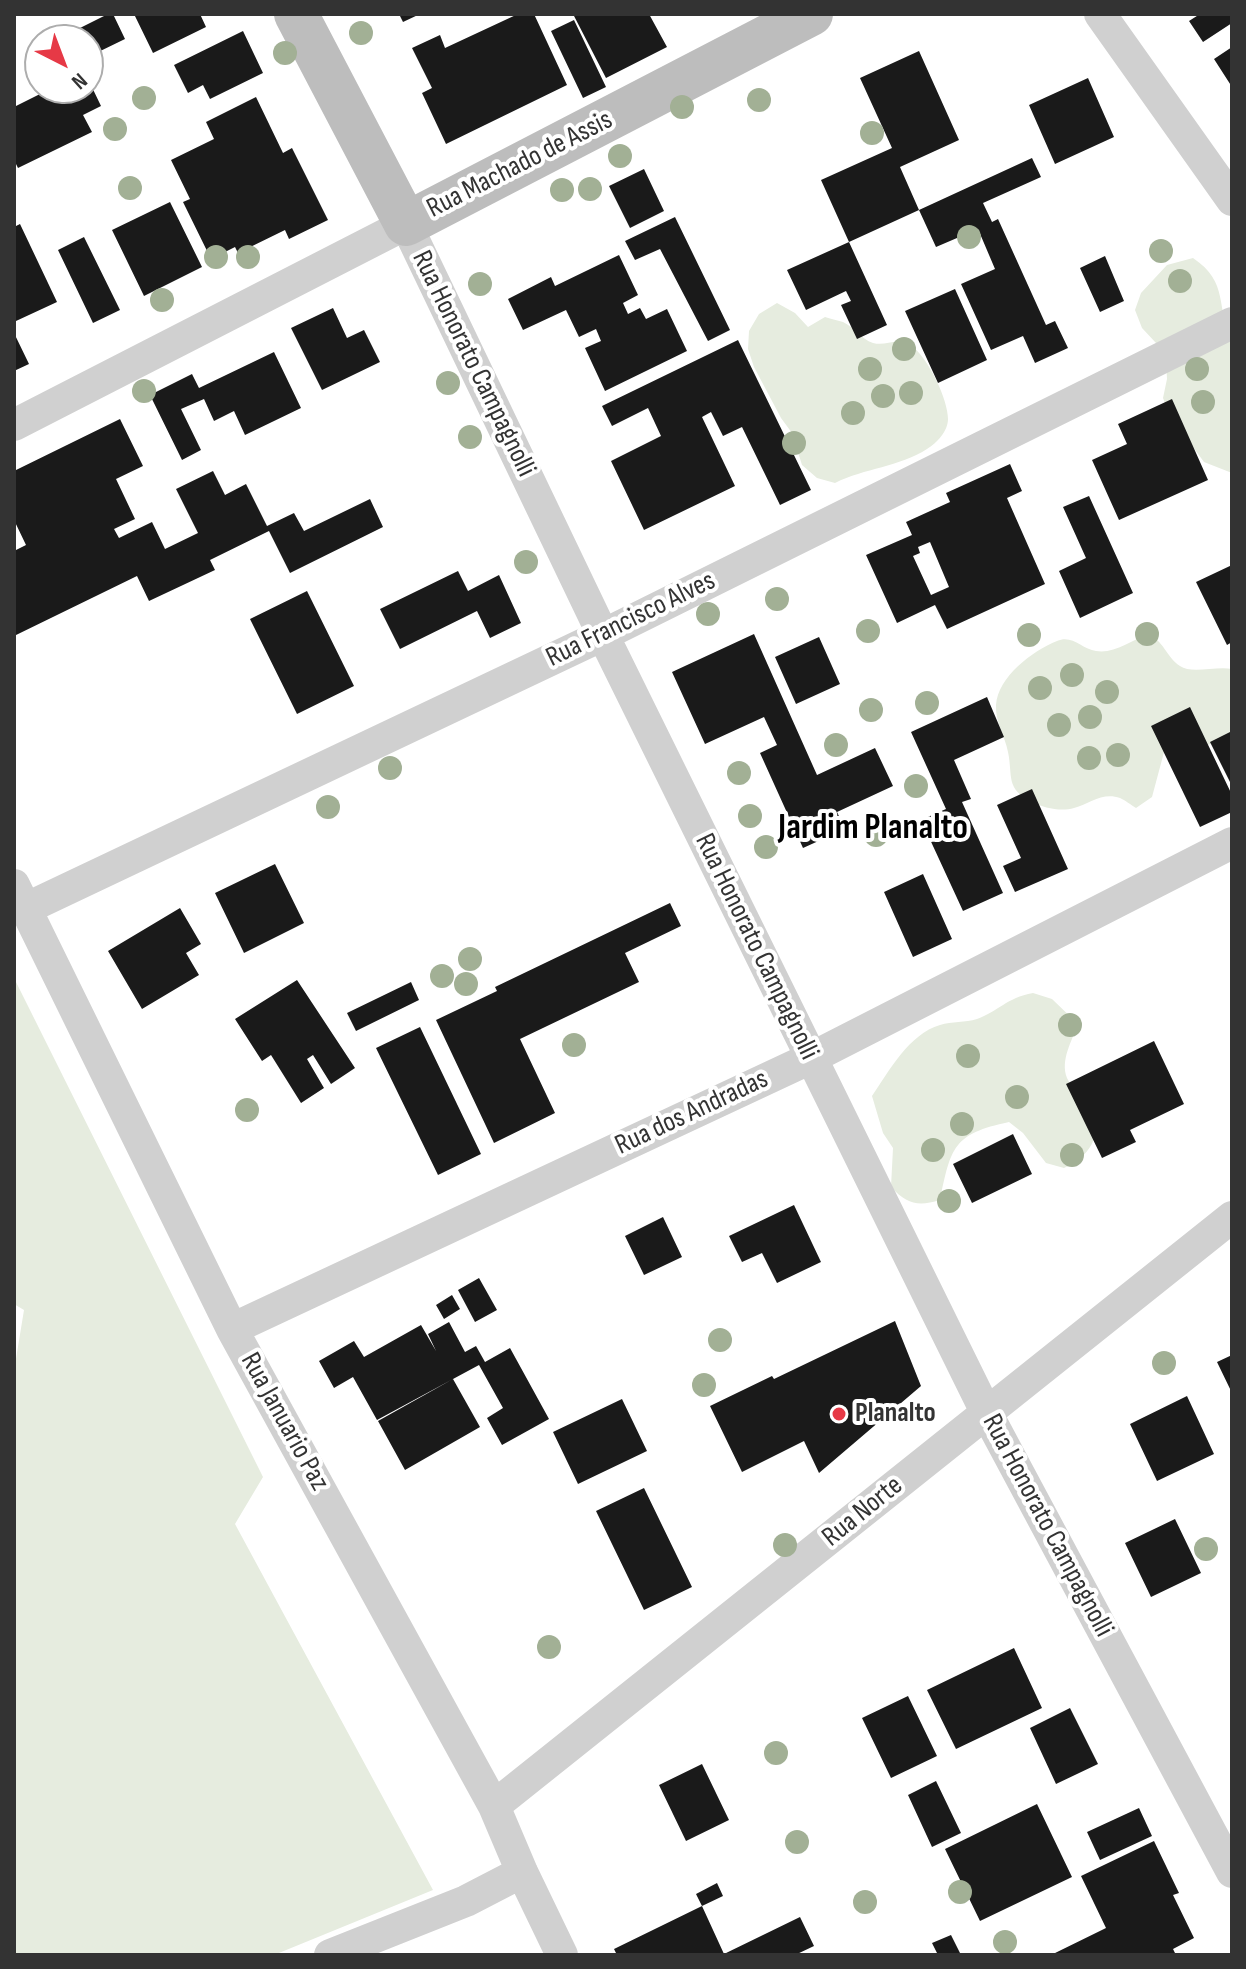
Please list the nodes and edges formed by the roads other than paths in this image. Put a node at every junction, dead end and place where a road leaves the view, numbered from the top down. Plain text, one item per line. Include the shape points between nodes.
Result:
1 (296, 14) edge
2 (811, 14) edge
3 (1100, 14) edge
4 (1232, 200) edge
5 (406, 224) junction
6 (1232, 323) edge
7 (14, 425) edge
8 (603, 635) junction
9 (1232, 843) edge
10 (20, 897) edge
11 (811, 1058) junction
12 (1232, 1217) edge
13 (232, 1329) junction
14 (987, 1414) junction
15 (494, 1806) junction
16 (522, 1872) junction
17 (1232, 1872) edge
18 (330, 1955) edge
19 (562, 1955) edge

1 - 5 street, Rua Honorato Campagnolli
2 - 5 street, Rua Machado de Assis
3 - 4 street
5 - 7 street, Rua Machado de Assis
5 - 8 street, Rua Honorato Campagnolli
6 - 8 street, Rua Francisco Alves
8 - 10 street, Rua Francisco Alves
8 - 11 street, Rua Honorato Campagnolli
9 - 11 street, Rua dos Andradas
10 - 13 street, Rua Januario Paz
11 - 13 street, Rua dos Andradas
11 - 14 street, Rua Honorato Campagnolli
12 - 14 street, Rua Norte
13 - 15 street, Rua Januario Paz
14 - 15 street, Rua Norte
14 - 17 street, Rua Honorato Campagnolli
15 - 16 street, Rua Januario Paz
16 - 18 street via 466,1901
16 - 19 street, Rua Januario Paz

